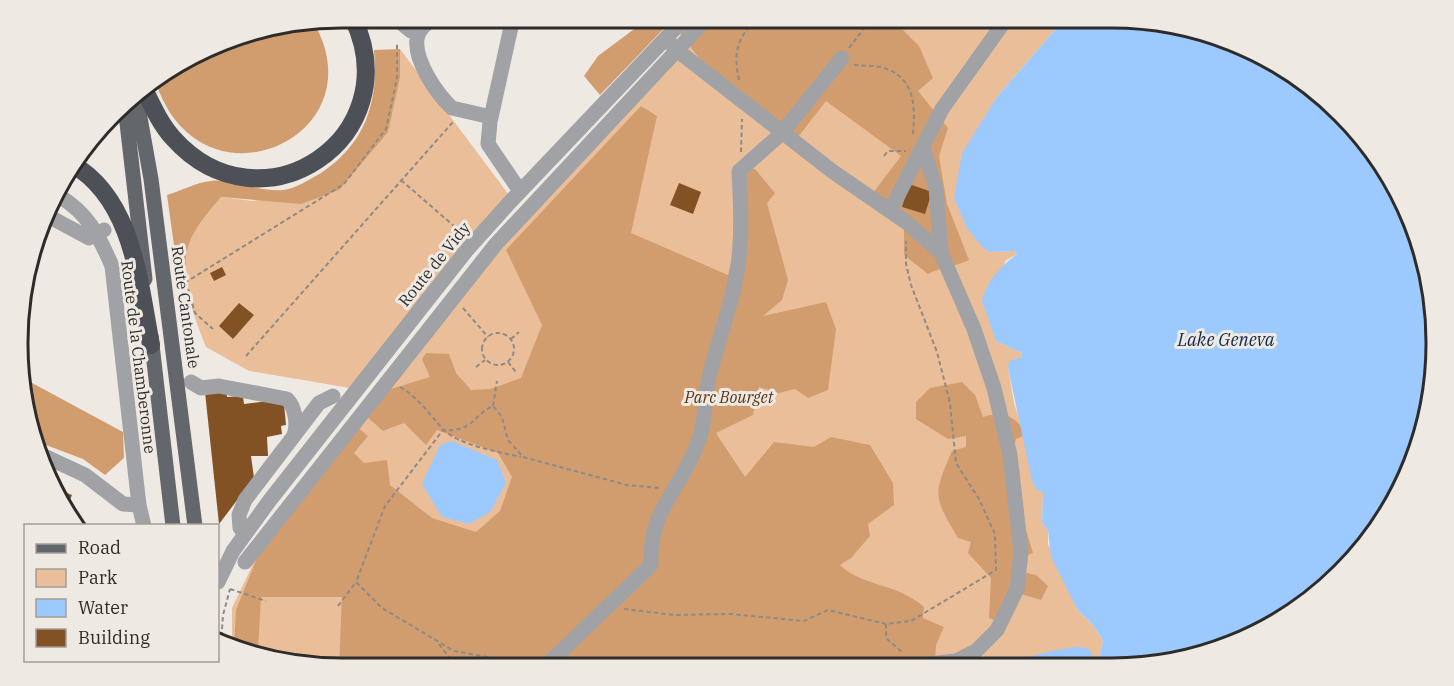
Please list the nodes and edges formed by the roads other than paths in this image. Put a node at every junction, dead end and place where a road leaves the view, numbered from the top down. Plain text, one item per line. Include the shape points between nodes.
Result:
1 (357, 28) edge
2 (424, 28) edge
3 (511, 28) edge
4 (676, 28) edge
5 (698, 28) edge
6 (1000, 28) edge
7 (666, 39) junction
8 (678, 51) junction
9 (842, 58) road end
10 (148, 96) edge
11 (138, 105) edge
12 (126, 116) edge
13 (491, 117) junction
14 (782, 133) junction
15 (916, 146) junction
16 (80, 171) edge
17 (520, 191) junction
18 (64, 199) edge
19 (884, 207) junction
20 (54, 219) edge
21 (101, 232) junction
22 (941, 253) junction
23 (151, 345) junction
24 (191, 382) dead end
25 (333, 396) dead end
26 (294, 435) junction
27 (51, 459) edge
28 (139, 506) junction
29 (144, 524) edge
30 (173, 524) edge
31 (195, 524) edge
32 (240, 528) dead end
33 (233, 551) junction
34 (245, 562) road end
35 (219, 563) edge
36 (224, 585) edge
37 (555, 658) edge
38 (966, 658) edge

1 - 10 highway via 366,67 359,110 350,129 327,154 282,177 240,177 203,163 168,132
2 - 13 street via 416,39 419,56 448,104 457,110
3 - 13 street
4 - 7 street, Route de Vidy
5 - 8 street
6 - 15 street
7 - 8 street
7 - 17 street, Route de Vidy
8 - 14 street
8 - 34 street via 496,244
9 - 14 street
11 - 31 main road, Route Cantonale via 151,179
12 - 23 main road
13 - 17 street via 488,144
14 - 19 street
14 - 37 street via 739,171 740,245 731,299 709,379 701,434 654,525 651,565
15 - 19 street
15 - 22 street via 936,188
16 - 23 highway via 100,187 119,216 136,270
17 - 33 street, Route de Vidy via 474,243
18 - 21 street, Route de la Chamberonne
19 - 22 street
20 - 21 street via 89,238
21 - 28 street, Route de la Chamberonne via 112,266
22 - 38 street via 975,328 994,388 1010,455 1021,552 1017,589 997,630
23 - 30 main road
24 - 26 street via 201,388 219,386 287,399 296,423
25 - 26 street via 319,403
26 - 32 street via 243,504
27 - 28 street via 84,475 123,504
28 - 29 street, Route de la Chamberonne
33 - 35 street, Route de Vidy
33 - 36 street, Route de Vidy

